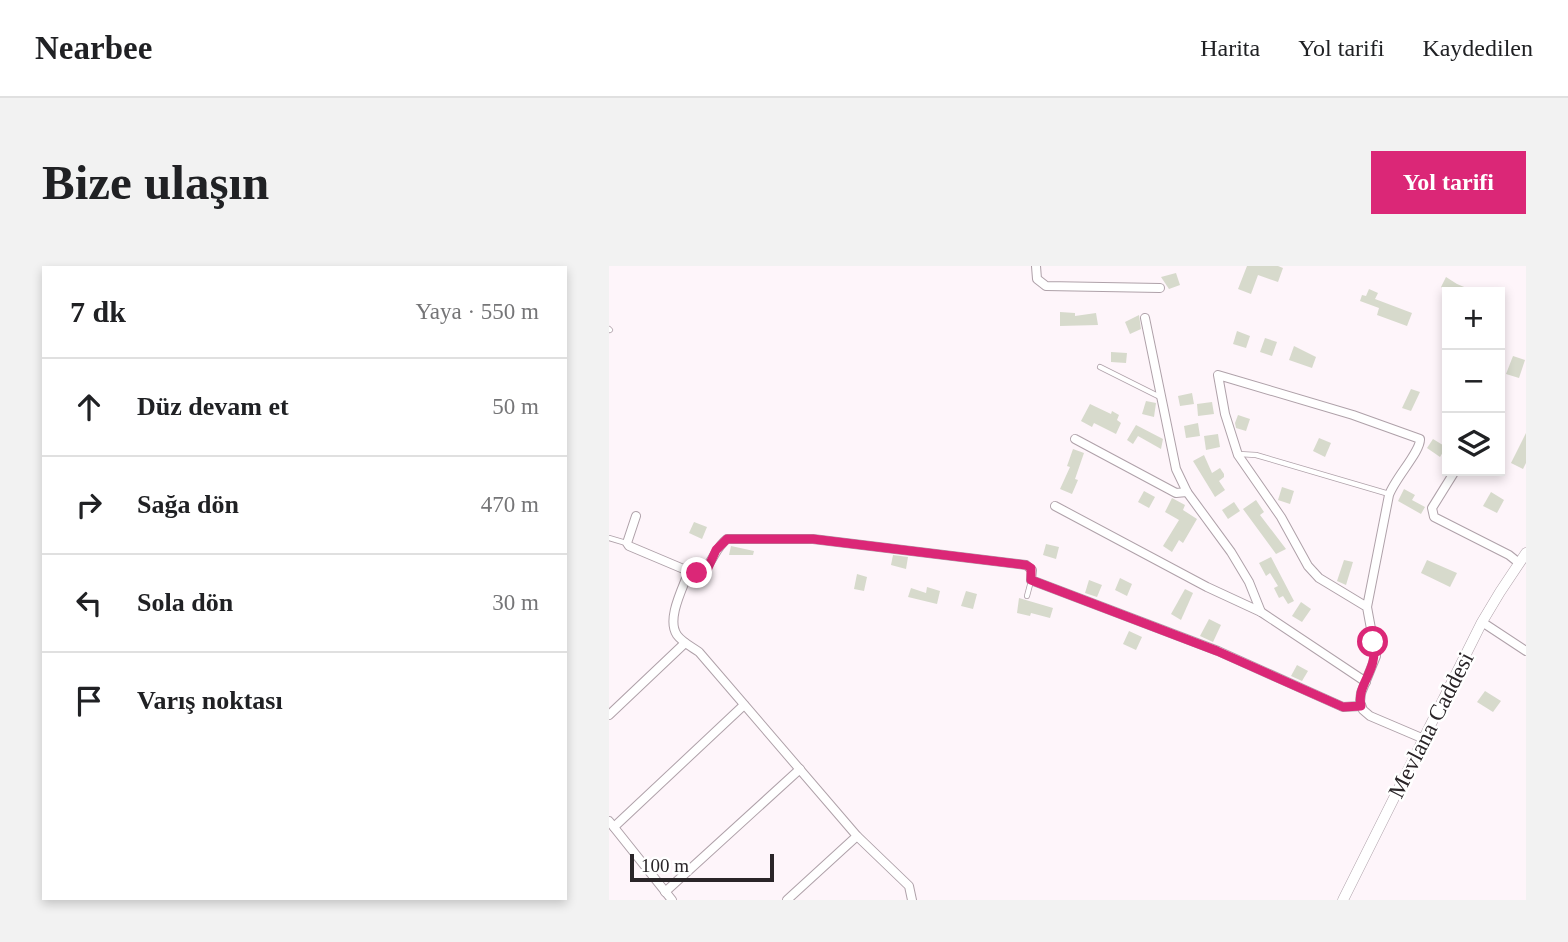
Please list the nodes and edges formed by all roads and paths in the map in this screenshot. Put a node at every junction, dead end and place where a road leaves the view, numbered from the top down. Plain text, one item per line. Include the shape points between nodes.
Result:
1 (1037, 266) edge
2 (1160, 288) dead end
3 (1146, 318) dead end
4 (1100, 367) dead end
5 (1161, 397) junction
6 (1075, 439) dead end
7 (1238, 454) junction
8 (1452, 476) edge
9 (1187, 492) junction
10 (1389, 495) junction
11 (1055, 506) dead end
12 (636, 516) dead end
13 (609, 538) edge
14 (627, 543) junction
15 (1526, 553) edge
16 (1519, 563) junction
17 (689, 571) junction
18 (1031, 580) junction
19 (1027, 596) dead end
20 (1367, 607) junction
21 (1261, 612) junction
22 (1482, 622) junction
23 (685, 643) junction
24 (1526, 651) edge
25 (1366, 682) junction
26 (744, 705) junction
27 (1361, 706) junction
28 (609, 715) edge
29 (1425, 739) junction
30 (800, 769) junction
31 (611, 824) edge
32 (857, 836) junction
33 (665, 892) junction
34 (672, 900) edge
35 (787, 900) edge
36 (912, 900) edge
37 (1343, 900) edge

1 - 2 street via 1037,279 1046,286
3 - 5 street
4 - 5 lane
5 - 9 street via 1172,456
6 - 9 street via 1177,493
7 - 10 lane via 1256,455
7 - 10 street via 1218,375 1419,437 1420,446
7 - 20 street via 1308,566 1319,578
8 - 16 street via 1432,508 1434,517
9 - 21 street via 1231,552
10 - 20 street
11 - 21 street
12 - 14 street
13 - 14 lane
14 - 17 street
15 - 16 street, Mevlana Caddesi
16 - 22 street, Mevlana Caddesi
17 - 18 street via 708,568 727,539 813,539 1026,565 1031,568
17 - 23 street via 673,621 675,633
18 - 19 lane
18 - 27 street via 1217,651 1343,707
20 - 25 street via 1376,656
21 - 25 street
22 - 24 street
22 - 29 street, Mevlana Caddesi
23 - 26 street via 699,652
23 - 28 street
25 - 27 street
26 - 30 street
26 - 31 street
27 - 29 street via 1370,716
29 - 37 street, Mevlana Caddesi
30 - 32 street
30 - 33 street
31 - 33 street
32 - 35 street
32 - 36 street via 909,886
33 - 34 street

